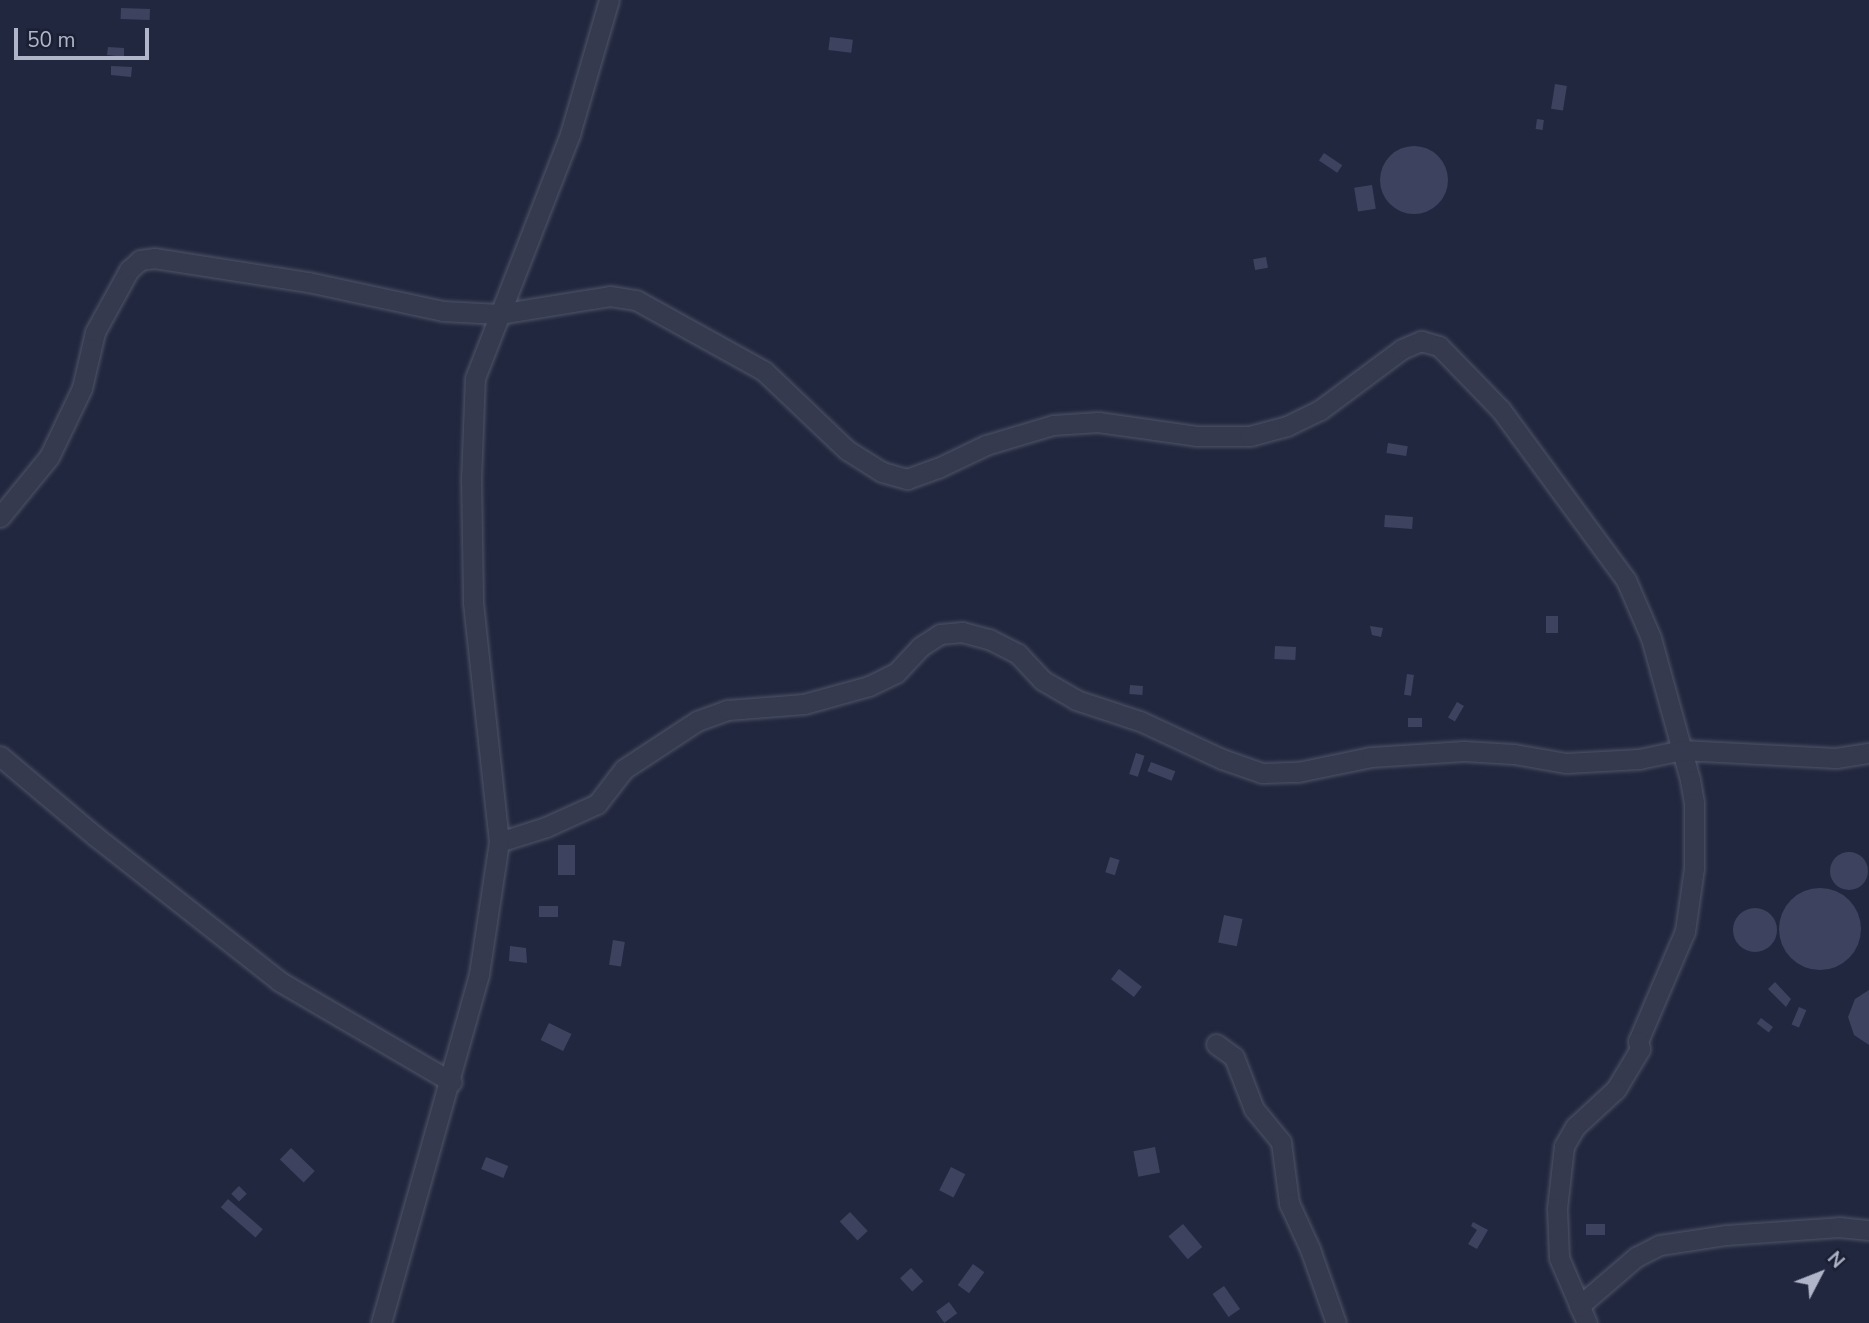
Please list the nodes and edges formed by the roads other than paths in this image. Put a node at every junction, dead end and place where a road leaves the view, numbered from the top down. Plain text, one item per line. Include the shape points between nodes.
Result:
1 (609, 0) edge
2 (499, 314) junction
3 (0, 517) edge
4 (1682, 750) junction
5 (1869, 753) edge
6 (0, 756) edge
7 (499, 842) junction
8 (1216, 1044) dead end
9 (452, 1082) junction
10 (1869, 1230) edge
11 (1583, 1315) edge
12 (382, 1323) edge
13 (1336, 1323) edge

1 - 2 street via 570,134
2 - 3 street via 443,311 308,282 153,258 140,260 129,270 95,332 82,388 48,457
2 - 4 street via 610,296 636,300 764,372 847,450 882,472 907,479 986,445 1053,425 1098,422 1196,436 1250,436 1287,426 1320,410 1402,349 1421,341 1439,346 1501,410 1626,580 1651,638
2 - 7 street via 475,378 471,480 473,601
4 - 5 street via 1836,758
4 - 7 street via 1602,763 1566,763 1514,754 1420,752 1298,772 1262,773 1140,720 1076,700 1042,680 1018,654 962,632 940,634 896,673 869,686 804,704 728,710 697,722 624,769 597,804
4 - 11 street via 1694,803 1694,868 1685,931 1638,1041 1640,1049 1616,1088 1575,1127 1564,1146 1557,1208 1559,1258
6 - 9 street via 279,981
7 - 9 street via 480,974
8 - 13 street via 1234,1057 1254,1109 1281,1142 1289,1203
9 - 12 street
10 - 11 street via 1839,1227 1726,1235 1660,1245 1636,1257

